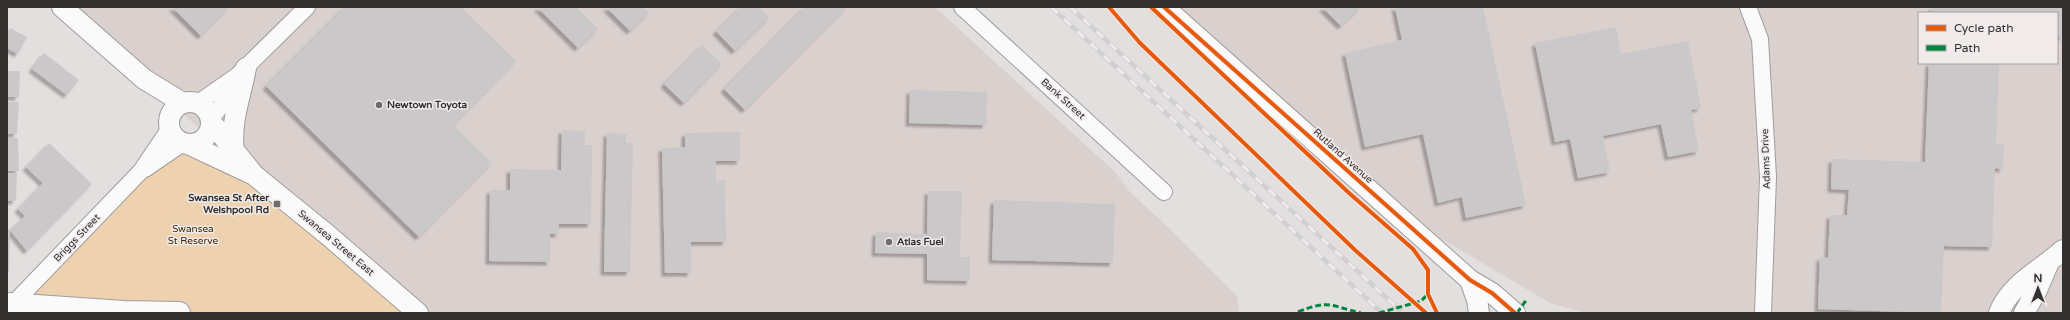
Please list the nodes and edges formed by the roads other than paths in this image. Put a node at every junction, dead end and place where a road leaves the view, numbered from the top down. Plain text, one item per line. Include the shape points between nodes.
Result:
1 (62, 7) edge
2 (307, 7) edge
3 (962, 7) edge
4 (1164, 7) edge
5 (1748, 7) edge
6 (242, 71) junction
7 (144, 79) junction
8 (190, 103) junction
9 (211, 120) junction
10 (170, 123) junction
11 (185, 143) junction
12 (234, 150) junction
13 (141, 171) junction
14 (254, 175) junction
15 (1164, 192) dead end
16 (2056, 256) edge
17 (1470, 280) junction
18 (9, 304) edge
19 (125, 312) edge
20 (179, 313) edge
21 (418, 313) edge
22 (1479, 313) edge
23 (1515, 313) edge
24 (1763, 313) edge
25 (1999, 313) edge
26 (2024, 313) edge

1 - 7 street
2 - 6 street
3 - 15 street, Bank Street
4 - 17 street, Rutland Avenue
5 - 24 street, Adams Drive via 1760,39 1768,177
6 - 8 street
6 - 9 street
6 - 12 street via 240,96 234,117
7 - 8 street
7 - 10 street
8 - 9 street via 206,109
8 - 10 street via 174,109
9 - 11 street via 206,137 198,143
9 - 12 street, Swansea Street East
10 - 11 street via 174,137
10 - 13 street, Briggs Street
11 - 13 street, Briggs Street
11 - 14 street, Swansea Street East
12 - 14 street, Swansea Street East
13 - 18 street, Briggs Street
14 - 21 street, Swansea Street East via 330,236
16 - 25 street via 2023,280 2003,303
16 - 26 street
17 - 22 street, Rutland Avenue
17 - 23 street, Rutland Avenue via 1492,293
18 - 19 main road
19 - 20 main road

